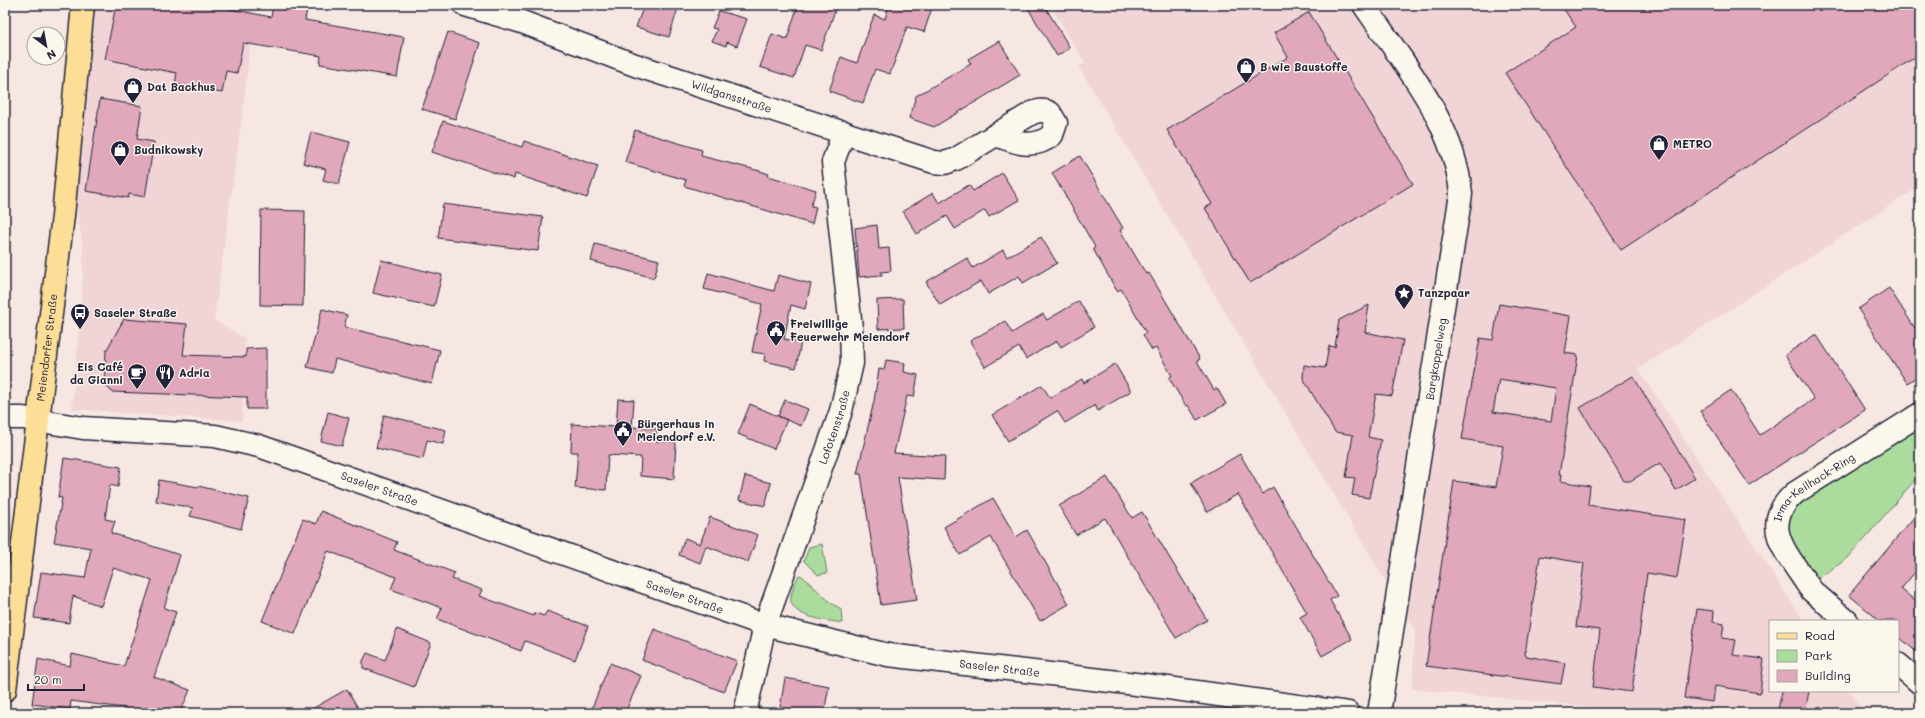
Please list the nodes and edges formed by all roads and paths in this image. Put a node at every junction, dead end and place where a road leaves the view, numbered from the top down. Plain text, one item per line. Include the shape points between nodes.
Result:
1 (83, 5) edge
2 (465, 5) edge
3 (1364, 5) edge
4 (525, 13) edge
5 (844, 132) junction
6 (996, 135) dead end
7 (1920, 414) edge
8 (5, 418) edge
9 (38, 421) junction
10 (1846, 620) edge
11 (765, 625) junction
12 (1899, 665) edge
13 (1920, 683) edge
14 (5, 690) edge
15 (745, 713) edge
16 (1348, 713) edge
17 (1380, 713) edge

1 - 9 main road, Meiendorfer Straße via 63,216
2 - 4 street, Wildgansstraße
3 - 17 street, Bargkoppelweg via 1443,127 1460,174 1461,194
4 - 5 street, Wildgansstraße via 636,65
5 - 6 street, Wildgansstraße via 940,163 956,160
5 - 11 street, Lofotenstraße via 834,162 851,328 852,363 841,411
7 - 10 street, Irma-Keilhack-Ring via 1795,493 1778,514 1776,527 1779,541 1812,591
8 - 9 street, Saseler Straße
9 - 11 street, Saseler Straße via 83,428 215,436 259,446
9 - 14 main road, Meiendorfer Straße
11 - 15 street, Lofotenstraße
11 - 16 street, Saseler Straße via 888,655 1161,687
12 - 13 street

